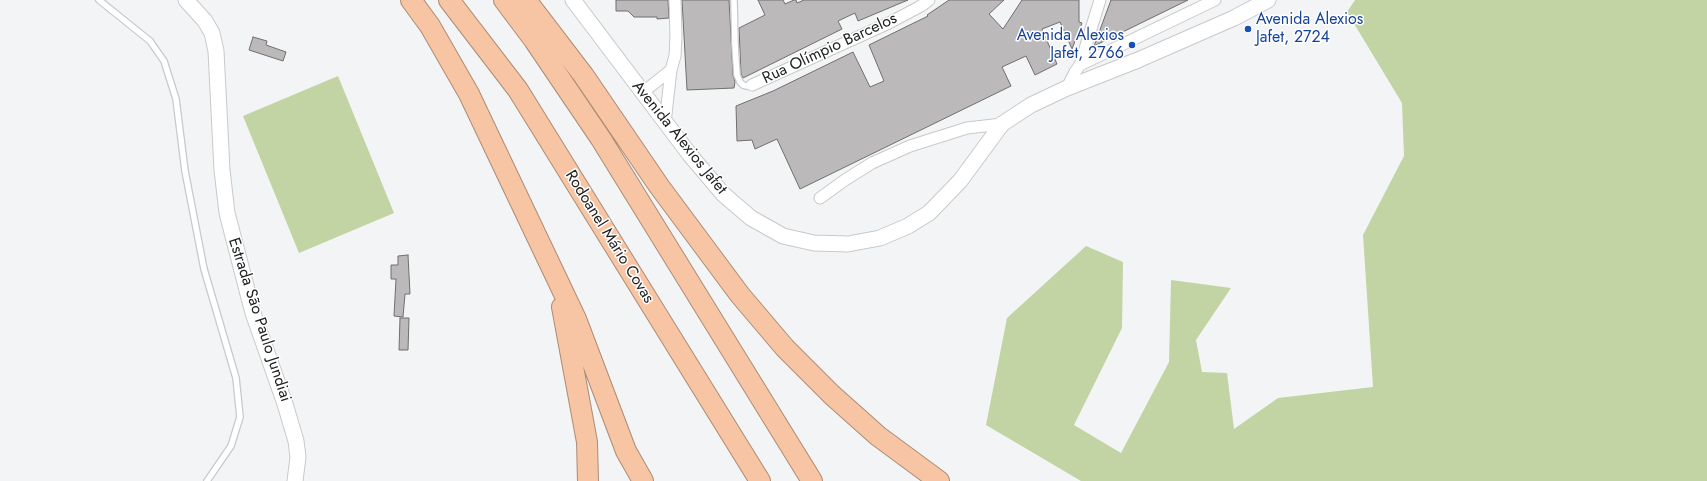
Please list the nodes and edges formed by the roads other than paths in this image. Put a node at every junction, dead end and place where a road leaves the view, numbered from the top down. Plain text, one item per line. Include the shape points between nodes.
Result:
1 (99, 0) edge
2 (186, 0) edge
3 (411, 0) edge
4 (450, 0) edge
5 (504, 0) edge
6 (526, 0) edge
7 (573, 0) edge
8 (675, 0) edge
9 (734, 0) edge
10 (929, 0) edge
11 (1100, 0) edge
12 (1215, 0) edge
13 (1268, 0) edge
14 (1080, 65) junction
15 (671, 70) junction
16 (752, 85) joint
17 (1067, 88) junction
18 (642, 93) junction
19 (666, 123) junction
20 (1002, 124) junction
21 (820, 198) dead end
22 (556, 274) junction
23 (207, 481) edge
24 (295, 481) edge
25 (588, 481) edge
26 (643, 481) edge
27 (760, 481) edge
28 (812, 481) edge
29 (939, 481) edge

1 - 23 lane via 150,40 164,61 176,99 185,171 204,269 236,378 240,417 231,446
2 - 24 main road, Estrada São Paulo Jundiai via 212,33 216,51 226,214 253,313 296,441 298,456
3 - 22 highway via 430,26 469,94
4 - 27 highway, Rodoanel Mário Covas via 518,90
5 - 28 highway via 601,139
6 - 29 highway via 584,76 659,186 740,295 785,348 878,436
7 - 18 main road, Avenida Alexios Jafet
8 - 15 street via 675,56
9 - 16 lane via 737,75 743,85
10 - 16 street, Rua Olímpio Barcelos via 889,23
11 - 14 street
12 - 14 street
13 - 17 main road, Avenida Alexios Jafet via 1227,21
14 - 17 street
15 - 18 street
15 - 19 street
17 - 20 main road, Avenida Alexios Jafet via 1031,105
18 - 19 main road, Avenida Alexios Jafet
19 - 20 main road, Avenida Alexios Jafet via 723,194 751,218 783,236 814,243 848,244 880,238 908,226 929,213 960,181
20 - 21 street, Avenida Alexios Jafet via 966,128 910,146 872,163
22 - 25 highway via 587,442
22 - 26 highway via 579,325 626,451

